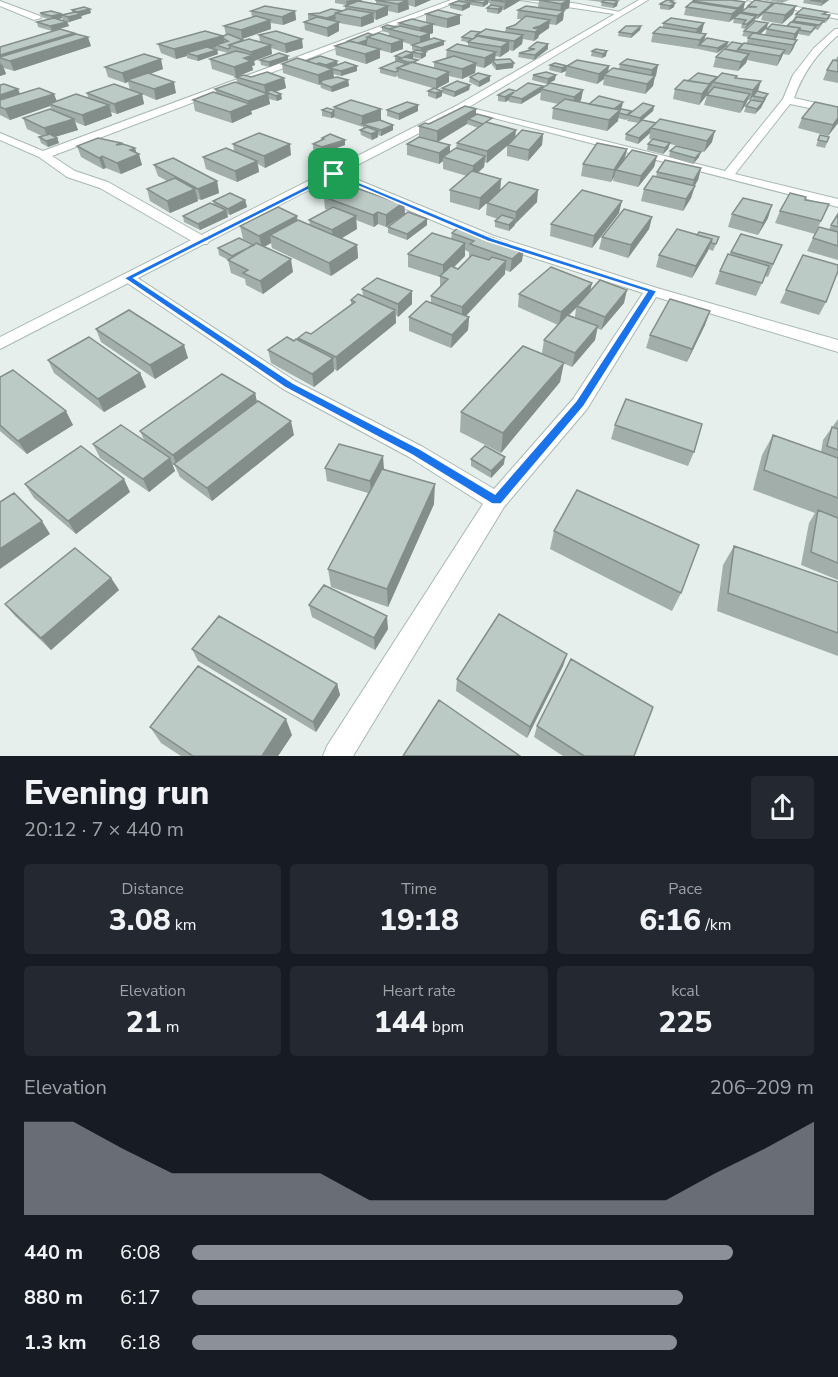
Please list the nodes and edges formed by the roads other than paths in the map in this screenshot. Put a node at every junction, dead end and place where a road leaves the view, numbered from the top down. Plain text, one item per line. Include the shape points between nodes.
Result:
1 (458, 0) edge
2 (524, 0) edge
3 (644, 0) edge
4 (751, 0) edge
5 (0, 3) edge
6 (621, 13) junction
7 (838, 17) edge
8 (37, 18) dead end
9 (838, 31) edge
10 (833, 40) edge
11 (788, 100) junction
12 (460, 108) junction
13 (838, 111) edge
14 (0, 136) edge
15 (43, 155) junction
16 (334, 174) junction
17 (727, 176) junction
18 (838, 203) edge
19 (202, 241) junction
20 (128, 278) junction
21 (652, 291) junction
22 (0, 344) edge
23 (838, 346) edge
24 (496, 501) junction
25 (337, 756) edge

1 - 15 street
2 - 6 street
3 - 6 street
4 - 7 street
5 - 8 street
6 - 12 street
9 - 10 street
10 - 11 street via 798,75
11 - 13 street
11 - 17 street
12 - 16 street
12 - 17 street
14 - 15 street
15 - 19 street via 71,174 104,185
16 - 19 street
16 - 21 street via 489,239
17 - 18 street
19 - 20 street
20 - 22 street
20 - 24 street via 289,385 416,452
21 - 23 street
21 - 24 street via 580,404
24 - 25 street

